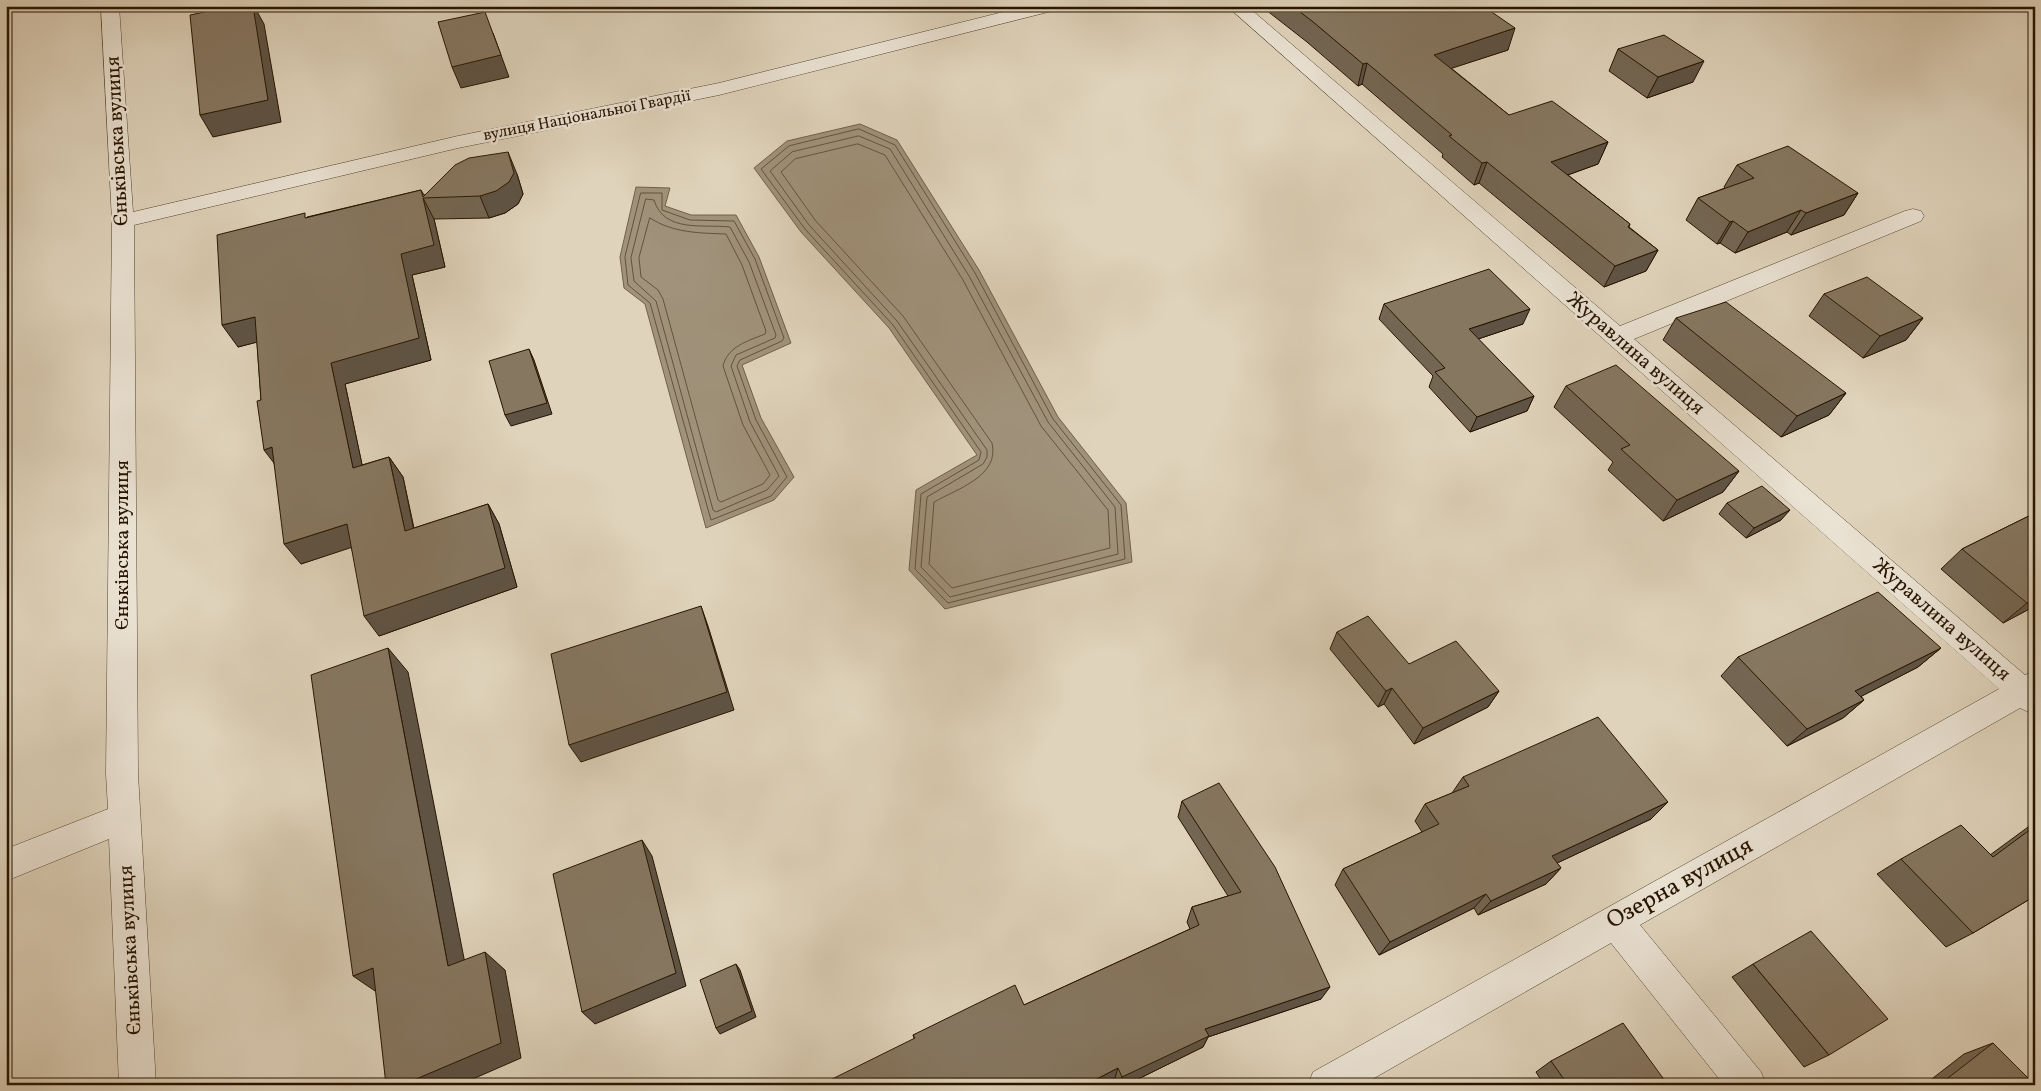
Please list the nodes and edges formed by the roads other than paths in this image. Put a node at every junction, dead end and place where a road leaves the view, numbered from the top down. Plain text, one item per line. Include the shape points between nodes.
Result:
1 (110, 6) edge
2 (1050, 6) edge
3 (1236, 6) edge
4 (1913, 216) dead end
5 (123, 221) junction
6 (1616, 337) junction
7 (2031, 692) edge
8 (124, 818) junction
9 (6, 865) edge
10 (1615, 921) junction
11 (138, 1085) edge
12 (1326, 1085) edge
13 (1748, 1085) edge

1 - 5 street, Єньківська вулиця
2 - 5 street, вулиця Національної Гвардії via 719,89 458,142
3 - 6 street, Журавлина вулиця
4 - 6 street
5 - 8 street, Єньківська вулиця
6 - 7 street, Журавлина вулиця
7 - 10 street, Озерна вулиця
8 - 9 street
8 - 11 street, Єньківська вулиця
10 - 12 street, Озерна вулиця
10 - 13 street

